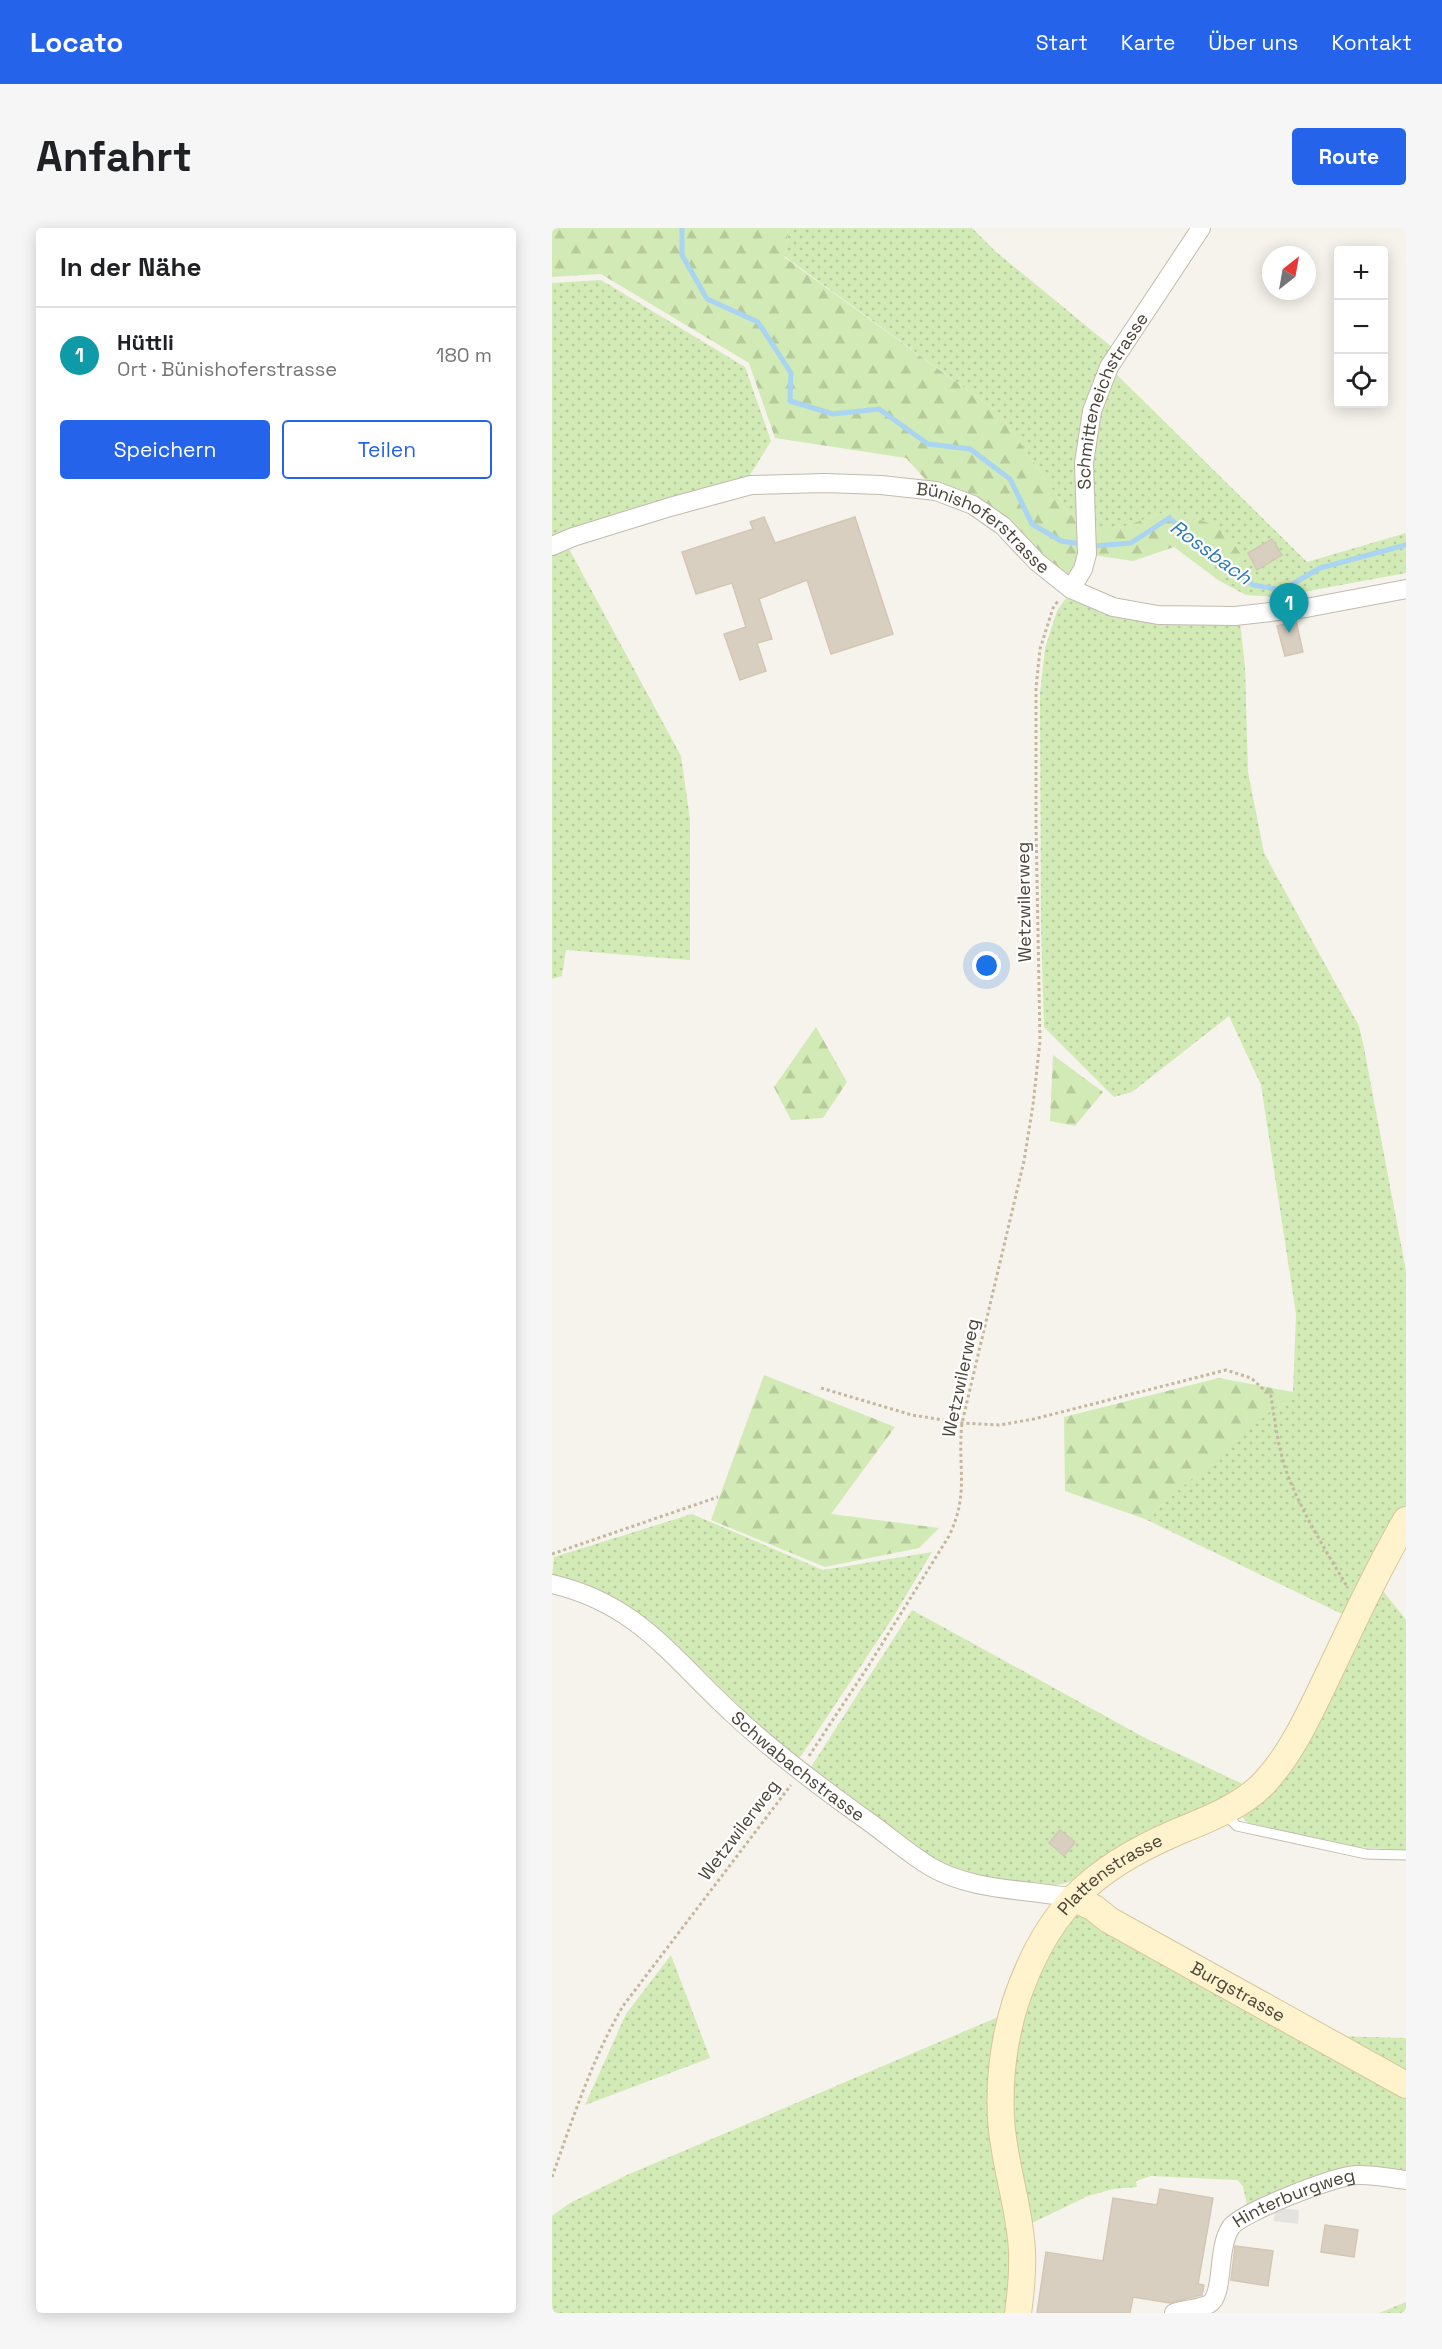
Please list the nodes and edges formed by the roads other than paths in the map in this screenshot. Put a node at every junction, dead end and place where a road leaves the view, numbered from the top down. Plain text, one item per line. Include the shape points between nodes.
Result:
1 (1201, 228) edge
2 (552, 546) edge
3 (1071, 588) junction
4 (1406, 589) edge
5 (1406, 1520) edge
6 (552, 1584) edge
7 (1224, 1812) junction
8 (1406, 1855) edge
9 (1073, 1898) junction
10 (1406, 2085) edge
11 (1406, 2180) edge
12 (1018, 2313) edge
13 (1174, 2313) edge

1 - 3 street, Schmitteneichstrasse via 1109,367 1092,411 1084,463 1087,546 1083,569
2 - 3 street, Bünishoferstrasse via 751,485 881,485 936,491 974,505
3 - 4 street, Bünishoferstrasse via 1113,607 1158,615 1224,616 1306,608
5 - 7 street, Plattenstrasse via 1286,1758 1262,1785
6 - 9 street, Schwabachstrasse via 574,1589 631,1617 799,1772 932,1867 972,1882
7 - 8 lane via 1237,1826 1366,1854
7 - 9 street, Plattenstrasse via 1147,1845 1107,1868
9 - 10 street, Burgstrasse
9 - 12 street, Plattenstrasse via 1046,1935 1028,1972 1016,2004 1000,2079 1001,2120 1022,2249
11 - 13 street, Hinterburgweg via 1355,2175 1315,2186 1246,2216 1232,2225 1224,2241 1216,2298

